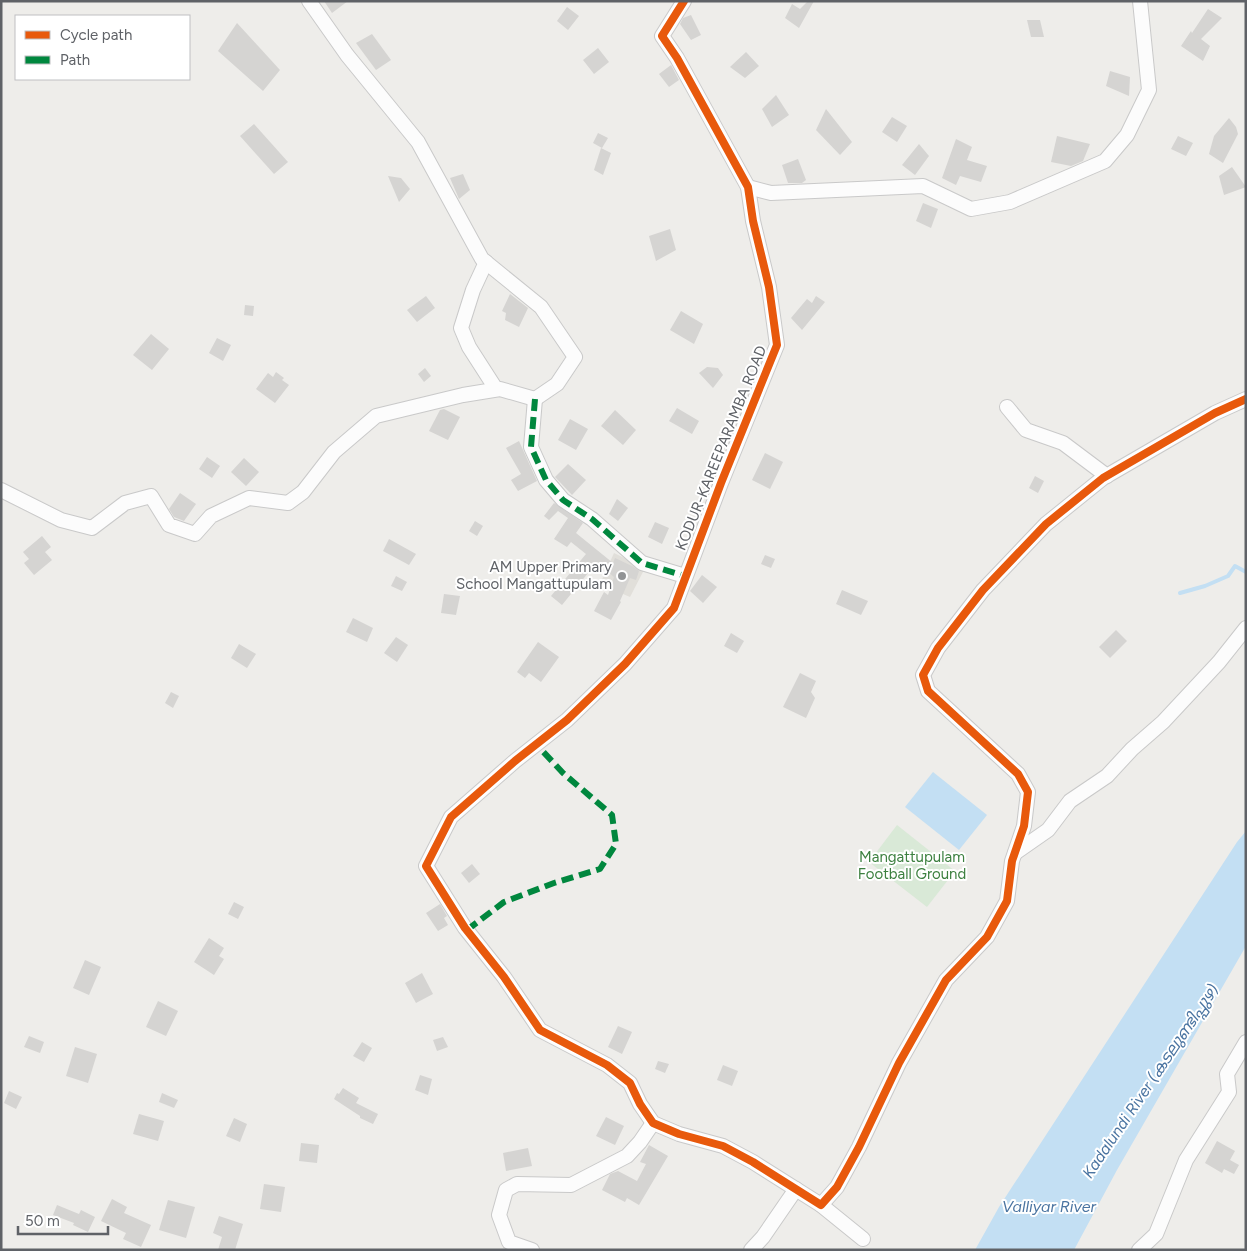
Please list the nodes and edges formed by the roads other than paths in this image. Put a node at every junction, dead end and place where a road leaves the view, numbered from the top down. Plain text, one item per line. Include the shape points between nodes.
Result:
1 (309, 1) edge
2 (684, 1) edge
3 (1140, 1) edge
4 (748, 187) junction
5 (486, 262) junction
6 (496, 390) junction
7 (535, 399) junction
8 (1246, 399) edge
9 (1006, 407) dead end
10 (1107, 476) junction
11 (1, 490) edge
12 (685, 576) junction
13 (1246, 628) edge
14 (1015, 853) junction
15 (1246, 1042) edge
16 (653, 1123) junction
17 (796, 1190) junction
18 (821, 1205) junction
19 (863, 1239) dead end
20 (532, 1250) edge
21 (751, 1250) edge
22 (1139, 1250) edge

1 - 5 street via 347,55 418,142
2 - 4 street, KODUR-KAREEPARAMBA ROAD via 662,36
3 - 4 street via 1149,90 1127,135 1104,161 1010,202 971,209 923,186 771,193
4 - 12 street, KODUR-KAREEPARAMBA ROAD via 777,345
5 - 6 street via 461,328
5 - 7 street via 541,307 575,358 557,384
6 - 7 street
6 - 11 street via 376,416 334,452 303,492 288,504 249,498 211,516 195,534 169,525 152,496 125,503 92,528 61,520
7 - 12 street via 530,447 546,480 563,500 592,519 642,563
8 - 10 street via 1215,413
9 - 10 street via 1026,430 1063,443
10 - 14 street via 1046,524 983,590 938,648 923,675 928,692 1018,774 1028,792 1024,826
12 - 16 street, KODUR-KAREEPARAMBA ROAD via 674,608 625,664 567,720 451,817 426,866 465,928 540,1030 607,1065 630,1083
13 - 14 street via 1163,722 1106,776 1070,801 1048,830
14 - 18 street via 1007,901 987,937 946,980 899,1063 859,1147 837,1186
15 - 22 street via 1227,1074 1229,1092 1186,1160 1156,1234
16 - 17 street via 722,1146
16 - 20 street via 627,1156 571,1185 517,1184 506,1190 499,1215 509,1242
17 - 18 street
17 - 21 street
18 - 19 street

